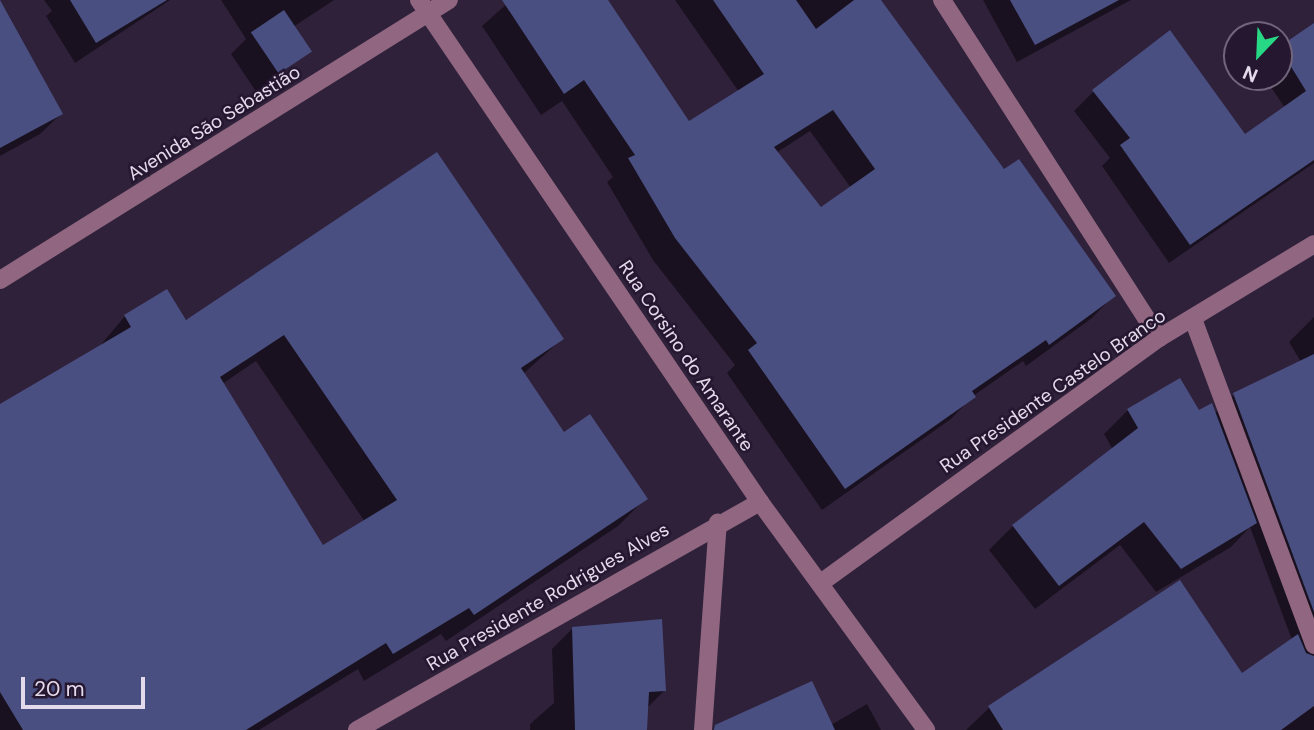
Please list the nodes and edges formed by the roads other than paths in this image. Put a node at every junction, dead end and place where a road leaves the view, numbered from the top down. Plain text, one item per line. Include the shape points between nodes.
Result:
1 (449, 0) edge
2 (942, 0) edge
3 (424, 7) edge
4 (1314, 244) edge
5 (0, 280) edge
6 (1193, 319) junction
7 (1159, 338) junction
8 (760, 502) junction
9 (718, 523) junction
10 (822, 582) junction
11 (1314, 645) edge
12 (357, 730) edge
13 (703, 730) edge
14 (926, 730) edge

1 - 3 street, Avenida São Sebastião
2 - 7 street
3 - 5 street, Avenida São Sebastião
3 - 8 street, Rua Corsino do Amarante
4 - 6 street, Rua Presidente Castelo Branco
6 - 7 street, Rua Presidente Castelo Branco
6 - 11 street
7 - 10 street, Rua Presidente Castelo Branco
8 - 9 street, Rua Presidente Rodrigues Alves
8 - 10 street, Rua Corsino do Amarante
9 - 12 street, Rua Presidente Rodrigues Alves
9 - 13 street
10 - 14 street, Rua Corsino do Amarante

